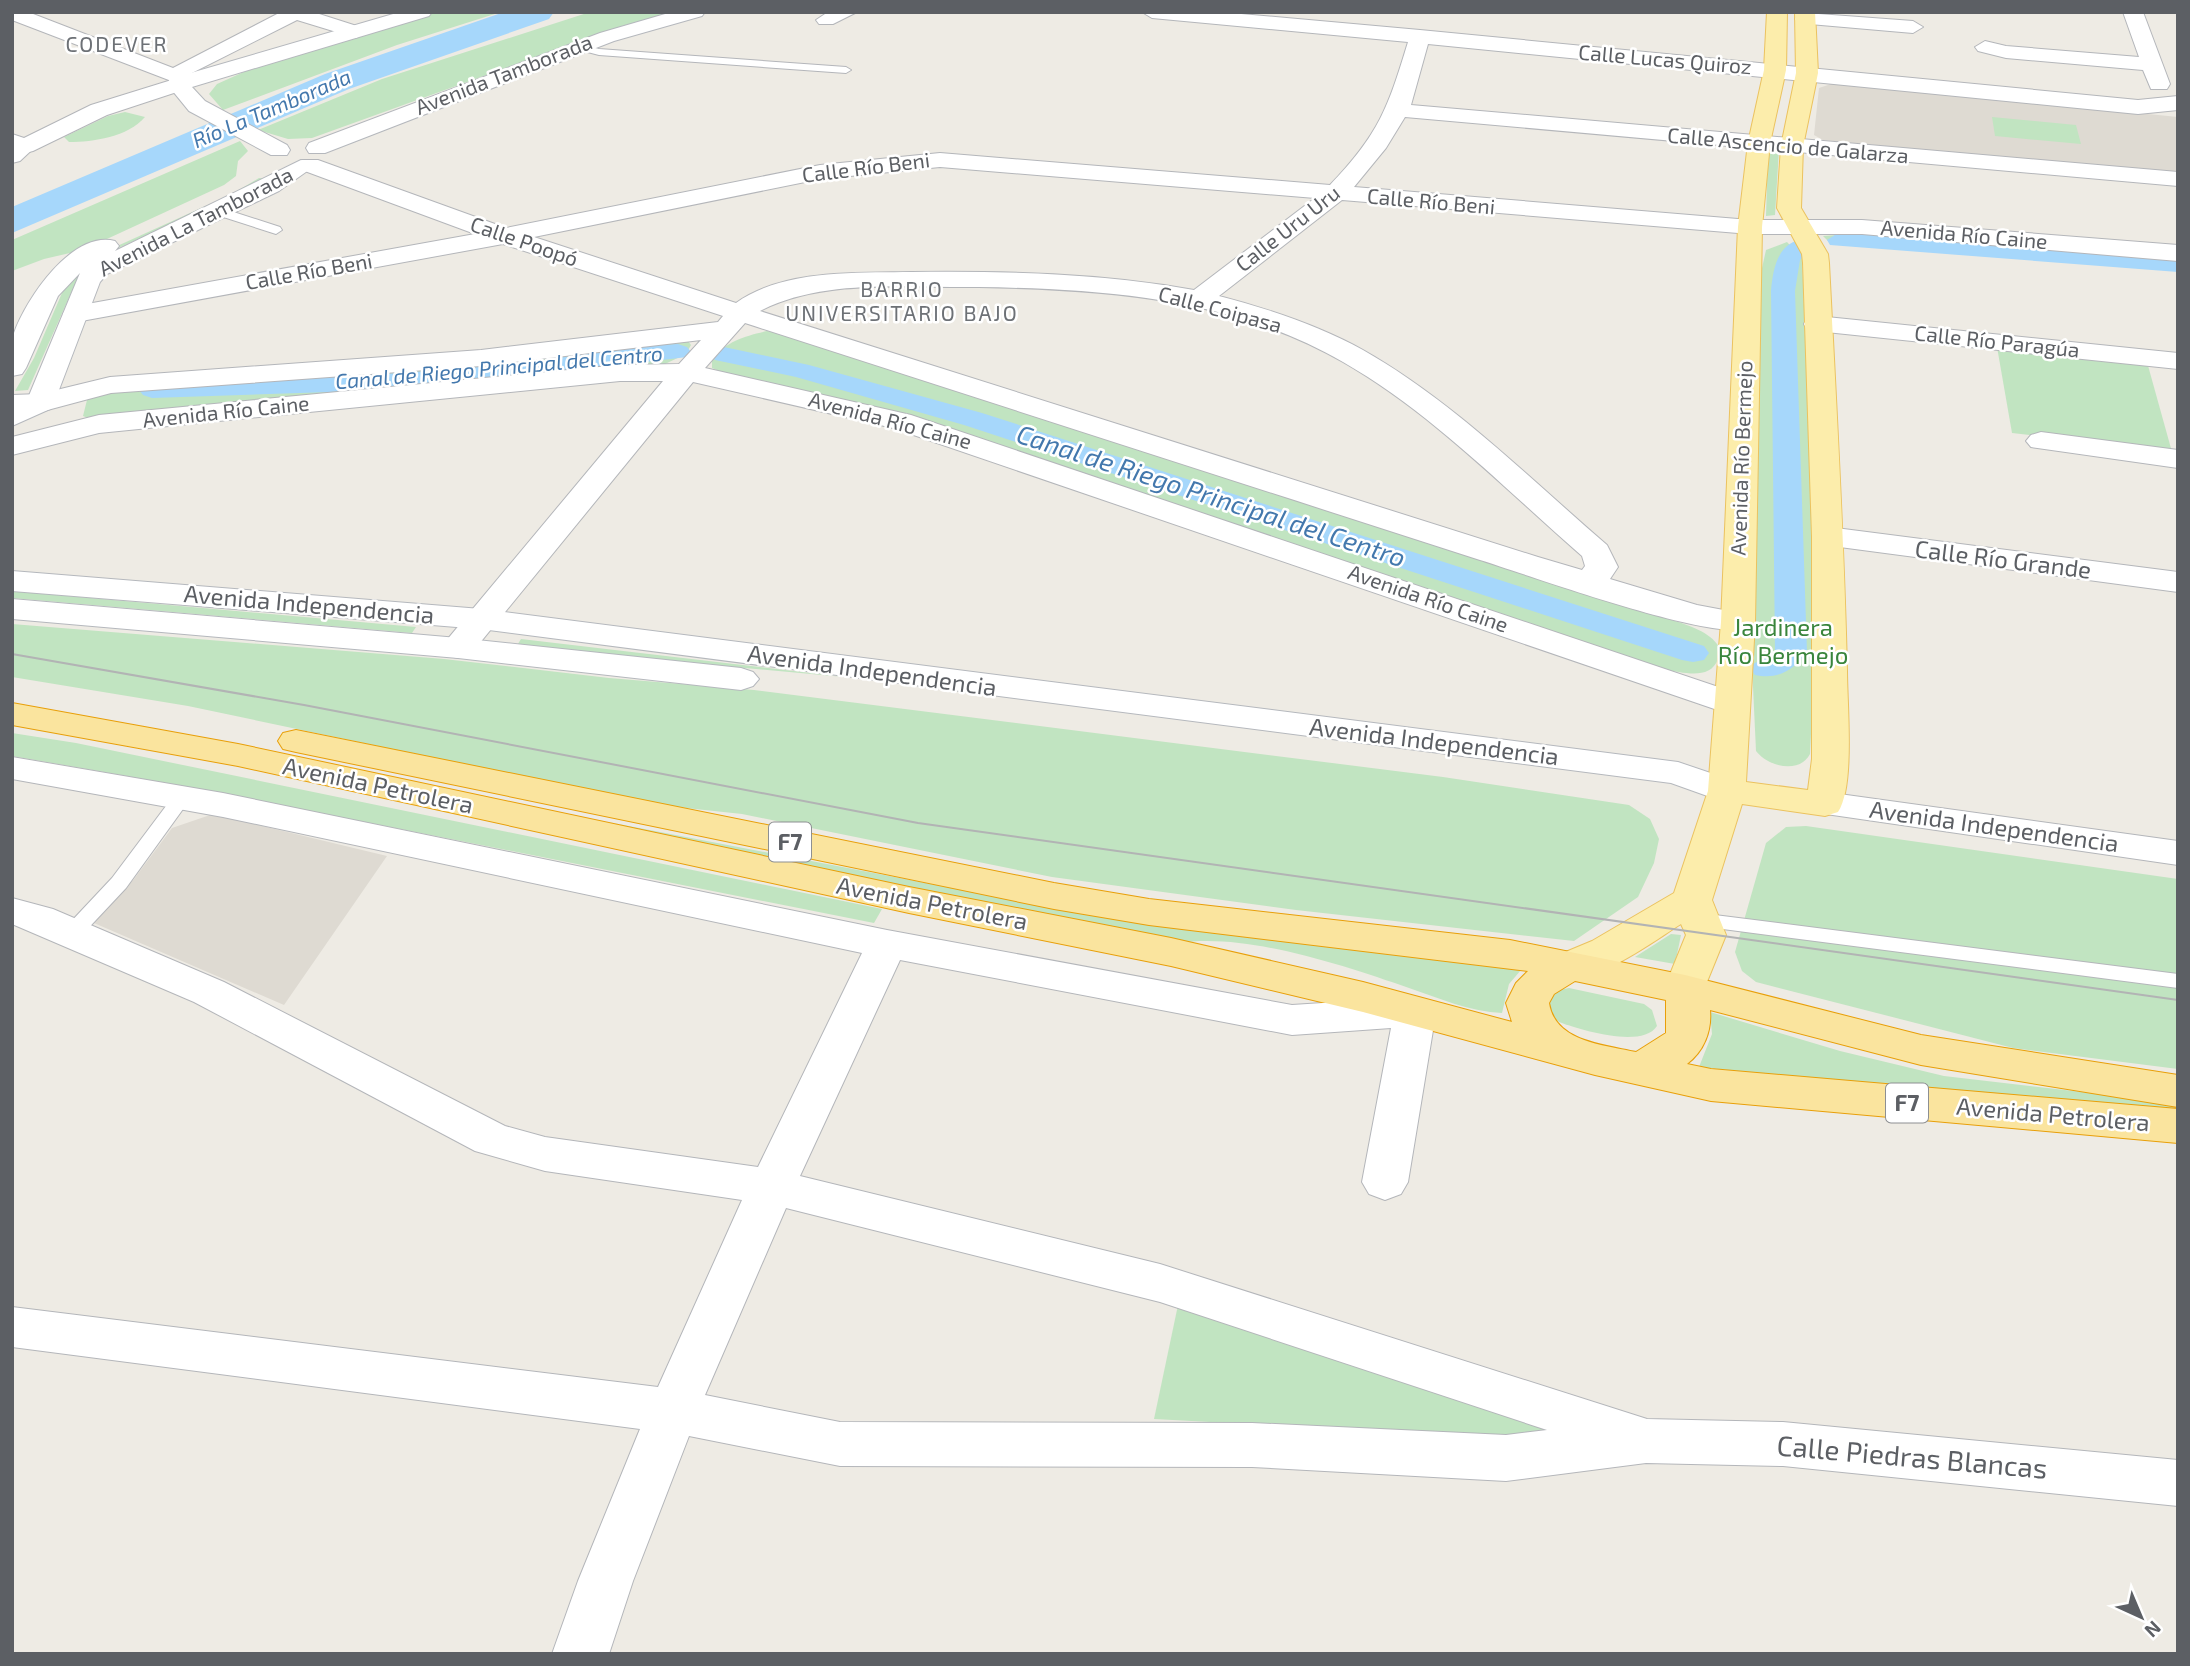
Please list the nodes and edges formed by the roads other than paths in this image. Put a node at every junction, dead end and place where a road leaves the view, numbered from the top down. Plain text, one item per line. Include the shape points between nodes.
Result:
1 (422, 12) edge
2 (695, 12) edge
3 (847, 12) edge
4 (1152, 12) edge
5 (1777, 12) edge
6 (2133, 12) edge
7 (12, 13) edge
8 (295, 13) edge
9 (1805, 16) edge
10 (826, 20) dead end
11 (1913, 27) dead end
12 (356, 32) junction
13 (1433, 33) junction
14 (2167, 46) dead end
15 (580, 47) junction
16 (1986, 47) dead end
17 (2150, 54) junction
18 (846, 70) dead end
19 (1775, 70) junction
20 (1807, 73) junction
21 (176, 80) junction
22 (2171, 103) edge
23 (1398, 110) junction
24 (1759, 143) junction
25 (1792, 146) junction
26 (16, 148) edge
27 (273, 158) junction
28 (309, 160) junction
29 (2178, 180) edge
30 (1337, 194) junction
31 (218, 211) junction
32 (1750, 227) junction
33 (1801, 228) junction
34 (276, 230) dead end
35 (504, 236) junction
36 (2178, 253) edge
37 (1815, 254) junction
38 (2178, 277) edge
39 (1197, 300) junction
40 (76, 314) junction
41 (733, 321) junction
42 (1817, 324) junction
43 (2178, 361) edge
44 (12, 368) edge
45 (684, 372) junction
46 (26, 403) edge
47 (12, 417) edge
48 (2041, 441) dead end
49 (12, 446) edge
50 (2178, 459) edge
51 (1828, 537) junction
52 (12, 581) edge
53 (1589, 582) junction
54 (2178, 582) edge
55 (12, 609) edge
56 (481, 619) junction
57 (1738, 622) junction
58 (458, 648) junction
59 (12, 690) edge
60 (1732, 704) junction
61 (12, 714) edge
62 (12, 768) edge
63 (1727, 791) junction
64 (182, 798) junction
65 (1825, 804) junction
66 (2178, 853) edge
67 (1696, 910) junction
68 (12, 911) edge
69 (73, 932) junction
70 (887, 944) junction
71 (1572, 966) junction
72 (2178, 981) edge
73 (1685, 989) junction
74 (1415, 1012) junction
75 (1561, 1050) junction
76 (1637, 1069) junction
77 (2178, 1091) edge
78 (2178, 1126) edge
79 (1385, 1182) dead end
80 (771, 1187) junction
81 (12, 1327) edge
82 (673, 1411) junction
83 (1646, 1441) junction
84 (2178, 1483) edge
85 (580, 1654) edge

1 - 12 street
2 - 15 street, Avenida Tamborada
3 - 10 street
4 - 13 street, Calle Lucas Quiroz
5 - 19 main road, Avenida Río Bermejo
6 - 17 street
7 - 21 street
8 - 12 street
8 - 21 street
9 - 11 street
9 - 20 main road
12 - 21 street
13 - 19 street, Calle Lucas Quiroz
13 - 23 street, Calle Uru Uru
14 - 17 street
15 - 18 lane
15 - 28 street, Avenida Tamborada
16 - 17 street via 2006,52
17 - 22 street
19 - 20 street, Calle Lucas Quiroz
19 - 24 main road, Avenida Río Bermejo
20 - 22 street, Calle Lucas Quiroz via 2138,107
20 - 25 main road
21 - 26 street
21 - 27 street via 197,106 253,137
23 - 24 street, Calle Ascencio de Galarza
23 - 30 street, Calle Uru Uru via 1381,142
24 - 25 street, Calle Ascencio de Galarza
24 - 32 main road, Avenida Río Bermejo
25 - 29 street, Calle Ascencio de Galarza
25 - 33 main road via 1789,208
27 - 28 street
27 - 44 street, Avenida La Tamborada via 221,193 92,252 60,273
28 - 31 street, Avenida La Tamborada via 271,186
28 - 35 street, Calle Poopó
30 - 32 street, Calle Río Beni
30 - 35 street, Calle Río Beni via 982,162 904,161 779,179
30 - 39 street, Calle Uru Uru
31 - 34 lane
31 - 40 street, Avenida La Tamborada via 98,268 88,279
32 - 33 street, Avenida Río Caine
32 - 57 main road, Avenida Río Bermejo
33 - 36 street, Avenida Río Caine via 1862,227
33 - 37 main road
35 - 40 street, Calle Río Beni
35 - 41 street, Calle Poopó
37 - 38 street, Avenida Río Caine via 1865,250
37 - 42 main road
39 - 41 street, Calle Coipasa via 1100,284 971,278 796,288 752,303
39 - 53 street, Calle Coipasa via 1306,335 1349,354 1392,381 1595,552 1602,567
40 - 46 street, Avenida La Tamborada
41 - 45 street
41 - 46 street, Avenida Río Caine via 481,358 110,384
41 - 53 street, Calle Poopó via 770,321
42 - 43 street, Calle Río Paragúa
42 - 51 main road
45 - 49 street, Avenida Río Caine via 606,375 99,425
45 - 56 street
45 - 60 street, Avenida Río Caine via 939,432
46 - 47 street
48 - 50 street
51 - 54 street, Calle Río Grande
51 - 65 main road via 1830,759
52 - 56 street, Avenida Independencia
53 - 57 street via 1692,614
55 - 58 street, Avenida Independencia
56 - 58 street
56 - 63 street, Avenida Independencia via 1678,773
57 - 60 main road, Avenida Río Bermejo
58 - 63 street, Avenida Independencia via 965,704 1661,793
59 - 71 highway, Avenida Petrolera / F7 via 165,714 1054,896 1149,912 1510,954
60 - 63 main road, Avenida Río Bermejo
61 - 74 highway, Avenida Petrolera / F7 via 238,755 1171,952
62 - 64 street
63 - 65 main road, Avenida Independencia
63 - 67 main road, Avenida Río Bermejo
64 - 69 lane via 119,883
64 - 70 street
65 - 66 street, Avenida Independencia
67 - 71 main road
67 - 72 lane
67 - 73 main road, Avenida Río Bermejo via 1706,935
68 - 69 street
69 - 80 street via 209,992 491,1139 545,1154
70 - 74 street via 1292,1020
70 - 80 street
71 - 73 highway, F7
71 - 75 highway, F7 via 1535,984 1527,999 1529,1017
73 - 76 highway via 1690,1030 1681,1047 1663,1060
73 - 77 highway, Avenida Petrolera / F7 via 1921,1050
74 - 75 highway, Avenida Petrolera / F7
74 - 79 street
75 - 76 highway, F7
76 - 78 highway, Avenida Petrolera / F7 via 1711,1084
80 - 82 street
80 - 83 street via 1160,1283
81 - 82 street
82 - 83 street via 839,1444 1252,1445 1506,1458
82 - 85 street
83 - 84 street, Calle Piedras Blancas via 1783,1444

